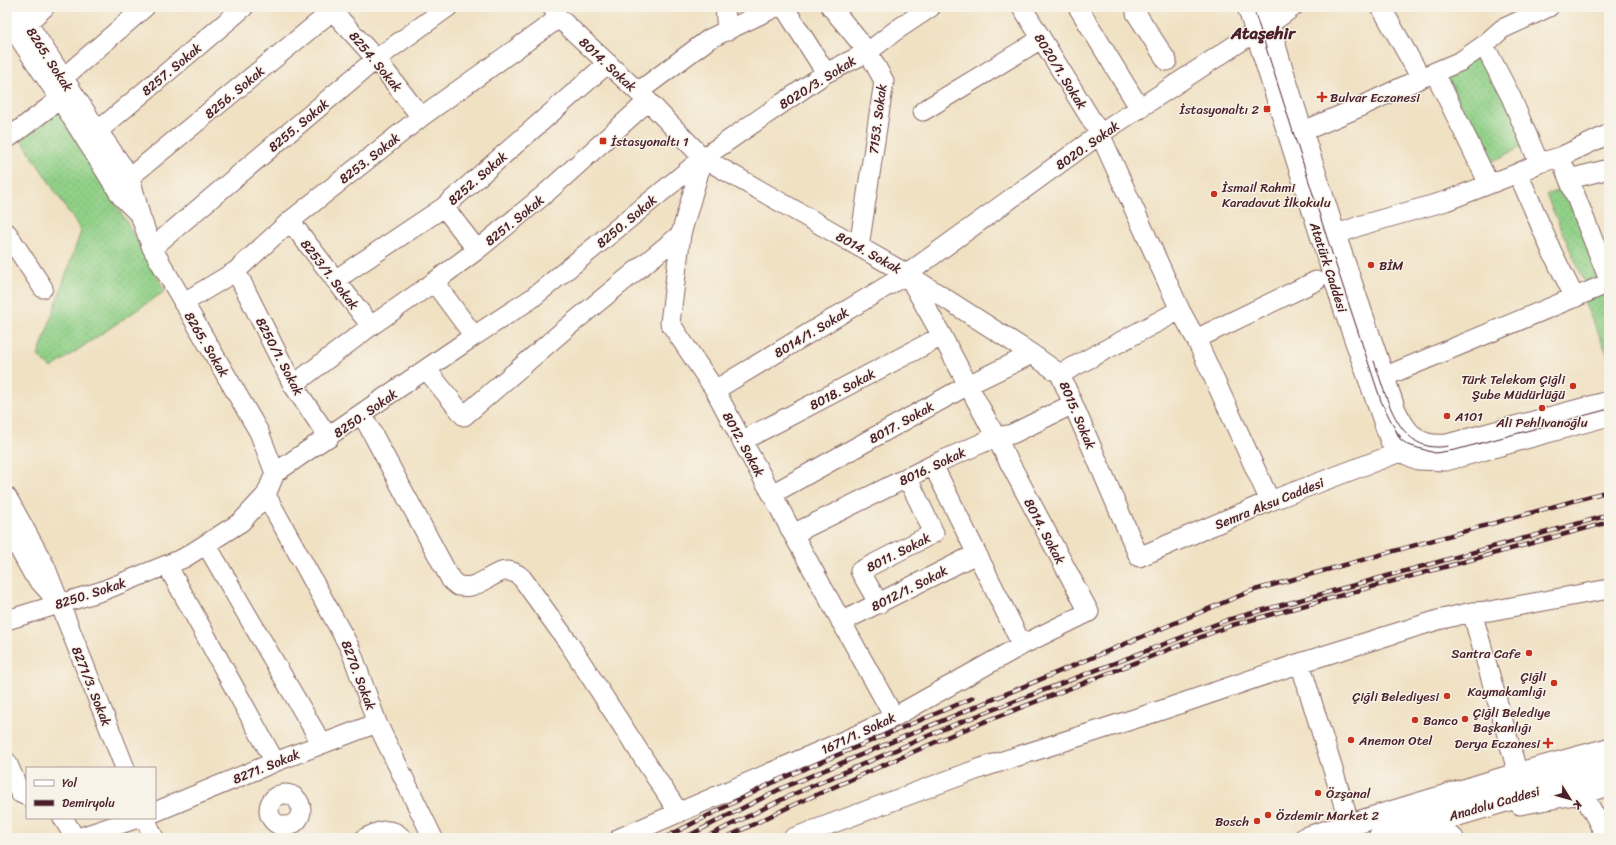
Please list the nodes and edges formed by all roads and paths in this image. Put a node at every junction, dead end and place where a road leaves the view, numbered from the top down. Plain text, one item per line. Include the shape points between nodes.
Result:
1 (45, 7) edge
2 (145, 7) edge
3 (244, 7) edge
4 (448, 7) edge
5 (725, 7) edge
6 (776, 7) edge
7 (784, 7) edge
8 (831, 7) edge
9 (931, 7) edge
10 (1022, 7) edge
11 (1078, 7) edge
12 (1136, 7) edge
13 (1247, 7) edge
14 (1293, 7) edge
15 (1381, 7) edge
16 (1549, 7) edge
17 (333, 8) edge
18 (556, 13) edge
19 (22, 15) edge
20 (7, 20) edge
21 (1264, 21) edge
22 (727, 31) junction
23 (1042, 39) junction
24 (1484, 45) junction
25 (868, 52) junction
26 (376, 59) junction
27 (1167, 61) dead end
28 (608, 63) junction
29 (826, 74) junction
30 (1428, 75) junction
31 (64, 88) junction
32 (643, 97) junction
33 (1140, 109) junction
34 (923, 111) dead end
35 (421, 117) junction
36 (98, 132) junction
37 (1100, 134) junction
38 (1295, 134) junction
39 (1609, 134) edge
40 (7, 139) edge
41 (1560, 157) junction
42 (703, 158) junction
43 (1539, 163) junction
44 (1609, 169) edge
45 (1518, 173) junction
46 (130, 177) junction
47 (1569, 179) junction
48 (1489, 184) junction
49 (444, 207) junction
50 (140, 215) junction
51 (290, 221) junction
52 (7, 233) edge
53 (681, 234) junction
54 (1328, 238) junction
55 (859, 247) junction
56 (152, 248) junction
57 (477, 250) junction
58 (236, 271) junction
59 (907, 274) junction
60 (335, 280) junction
61 (1609, 280) edge
62 (1316, 281) dead end
63 (434, 282) junction
64 (1609, 283) edge
65 (43, 288) dead end
66 (1575, 298) junction
67 (183, 303) junction
68 (1180, 310) junction
69 (371, 326) junction
70 (474, 336) junction
71 (942, 336) junction
72 (1196, 339) junction
73 (1032, 354) junction
74 (426, 369) junction
75 (1060, 374) junction
76 (1377, 380) junction
77 (293, 385) junction
78 (968, 385) junction
79 (715, 390) junction
80 (1609, 401) edge
81 (1073, 404) junction
82 (362, 414) junction
83 (1609, 416) edge
84 (1415, 436) junction
85 (996, 437) junction
86 (329, 438) junction
87 (742, 441) junction
88 (1400, 452) junction
89 (933, 465) junction
90 (276, 473) junction
91 (907, 478) junction
92 (772, 494) junction
93 (266, 495) junction
94 (7, 497) edge
95 (1270, 501) junction
96 (7, 527) edge
97 (793, 534) junction
98 (206, 544) junction
99 (976, 554) junction
100 (1139, 557) joint
101 (167, 565) junction
102 (1609, 589) edge
103 (59, 603) junction
104 (879, 604) junction
105 (1089, 612) joint
106 (1472, 612) junction
107 (7, 620) edge
108 (841, 622) junction
109 (1022, 645) junction
110 (1300, 663) junction
111 (894, 716) junction
112 (377, 723) junction
113 (1609, 739) edge
114 (322, 744) junction
115 (1609, 749) edge
116 (1566, 761) junction
117 (7, 762) edge
118 (275, 762) junction
119 (125, 767) edge
120 (1609, 770) edge
121 (1518, 774) junction
122 (1609, 786) edge
123 (1586, 793) junction
124 (26, 796) edge
125 (156, 812) edge
126 (679, 812) junction
127 (64, 819) edge
128 (135, 819) edge
129 (145, 819) edge
130 (1426, 823) junction
131 (1350, 825) junction
132 (823, 833) edge
133 (75, 838) edge
134 (78, 838) edge
135 (154, 838) edge
136 (365, 838) edge
137 (402, 838) edge
138 (433, 838) edge
139 (620, 838) edge
140 (793, 838) edge
141 (1306, 838) edge
142 (1379, 838) edge
143 (1454, 838) edge
144 (1607, 838) edge

1 - 19 street
2 - 31 street
3 - 36 street, 8257. Sokak
4 - 26 street, 8255. Sokak
5 - 22 street
6 - 22 street, 8251. Sokak
7 - 29 street
8 - 25 street, 7153. Sokak
9 - 25 street, 8020/3. Sokak via 895,30
10 - 23 street, 8020/1. Sokak
11 - 33 street
12 - 27 street via 1136,13
13 - 21 street, Atatürk Caddesi
14 - 21 street, 8020. Sokak
15 - 30 street
16 - 24 street via 1502,29
17 - 26 street, 8254. Sokak
17 - 46 street, 8256. Sokak
18 - 28 street, 8014. Sokak
18 - 35 street, 8253. Sokak
19 - 31 street, 8265. Sokak
20 - 31 street, 8265. Sokak
21 - 33 street, 8020. Sokak
21 - 38 street, Atatürk Caddesi via 1280,59
22 - 32 street, 8251. Sokak via 709,39
23 - 34 street
23 - 37 street, 8020/1. Sokak
24 - 30 street via 1461,61
24 - 43 street via 1512,97
25 - 29 street, 8020/3. Sokak
25 - 55 street, 7153. Sokak via 884,81
26 - 35 street, 8254. Sokak
26 - 56 street, 8255. Sokak
28 - 32 street, 8014. Sokak
28 - 49 street, 8252. Sokak
29 - 42 street, 8020/3. Sokak
30 - 38 street
30 - 48 street
31 - 36 street, 8265. Sokak
31 - 40 street
31 - 50 street, 8265. Sokak via 121,196
32 - 42 street, 8014. Sokak
32 - 57 street, 8251. Sokak via 545,194
33 - 37 street, 8020. Sokak
35 - 51 street, 8253. Sokak
36 - 46 street, 8265. Sokak
37 - 59 street, 8020. Sokak
37 - 68 street, 8020/1. Sokak
38 - 54 street, Atatürk Caddesi
39 - 41 street
41 - 43 street
41 - 47 street
42 - 53 street, 8012. Sokak
42 - 55 street, 8014. Sokak
42 - 70 street, 8250. Sokak via 531,299
43 - 45 street
44 - 47 street
45 - 48 street
45 - 66 street
46 - 50 street, 8265. Sokak
47 - 61 street
48 - 54 street via 1446,201 1362,225
49 - 57 street
49 - 60 street, 8252. Sokak
50 - 56 street, 8265. Sokak
51 - 58 street, 8253. Sokak
51 - 60 street, 8253/1. Sokak
52 - 65 street
53 - 74 street via 464,416
53 - 79 street, 8012. Sokak via 670,323
54 - 76 street, Atatürk Caddesi
55 - 59 street, 8014. Sokak
56 - 67 street, 8265. Sokak
57 - 63 street, 8251. Sokak
58 - 67 street, 8253. Sokak
58 - 77 street, 8250/1. Sokak
59 - 71 street, 8014. Sokak
59 - 73 street, 8015. Sokak
59 - 79 street, 8014/1. Sokak
60 - 69 street, 8253/1. Sokak
62 - 72 street
63 - 69 street, 8251. Sokak
63 - 70 street
64 - 66 street
66 - 76 street
67 - 90 street, 8265. Sokak via 259,432
68 - 72 street, 8020/1. Sokak
68 - 75 street
69 - 77 street, 8251. Sokak
70 - 74 street, 8250. Sokak
71 - 78 street, 8014. Sokak
71 - 87 street, 8018. Sokak
72 - 95 street, 8020/1. Sokak
73 - 75 street, 8015. Sokak
73 - 78 street, 8017. Sokak
74 - 82 street, 8250. Sokak
75 - 81 street, 8015. Sokak
76 - 84 street, Atatürk Caddesi via 1406,428
76 - 88 street, Atatürk Caddesi via 1390,441
77 - 86 street, 8250/1. Sokak
78 - 85 street, 8014. Sokak
78 - 92 street, 8017. Sokak
79 - 87 street, 8012. Sokak
80 - 84 street via 1447,444 1427,443
81 - 85 street, 8016. Sokak via 1012,434
81 - 100 street, 8015. Sokak
82 - 86 street, 8250. Sokak
82 - 126 street via 451,580 458,586 471,586 508,570 516,572 522,578 568,642
83 - 88 street via 1446,461 1418,460
84 - 88 street, Semra Aksu Caddesi
85 - 89 street, 8016. Sokak
85 - 105 street, 8014. Sokak
86 - 90 street, 8250. Sokak
87 - 92 street, 8012. Sokak
88 - 95 street, Semra Aksu Caddesi
89 - 91 street, 8016. Sokak
89 - 99 street
90 - 93 street, 8250. Sokak
91 - 97 street, 8016. Sokak
91 - 104 street, 8011. Sokak via 934,533 860,571
92 - 97 street, 8012. Sokak
93 - 98 street, 8250. Sokak via 241,522
93 - 112 street, 8270. Sokak via 350,648
94 - 103 street via 45,566
95 - 100 street, Semra Aksu Caddesi
96 - 103 street via 33,574
97 - 108 street, 8012. Sokak
98 - 101 street, 8250. Sokak
98 - 114 street
99 - 104 street, 8012/1. Sokak
99 - 109 street
101 - 103 street, 8250. Sokak via 102,591
101 - 118 street
102 - 106 street
103 - 107 street, 8250. Sokak
103 - 119 street, 8271/3. Sokak
104 - 108 street, 8012/1. Sokak
105 - 109 street, 1671/1. Sokak
106 - 110 street via 1432,621
106 - 121 street
108 - 111 street, 8012. Sokak
109 - 111 street, 1671/1. Sokak
110 - 131 street
110 - 132 street via 981,768
111 - 126 street, 1671/1. Sokak via 855,736
112 - 114 street, 8271. Sokak
112 - 138 street, 8270. Sokak
113 - 116 street via 1596,743
114 - 118 street, 8271. Sokak
115 - 116 highway
116 - 121 highway
117 - 124 street via 20,793
118 - 125 street, 8271. Sokak
120 - 130 highway, Anadolu Caddesi
121 - 131 highway
122 - 123 street
123 - 130 street
123 - 144 street via 1588,803
126 - 139 street, 1671/1. Sokak
127 - 133 street
128 - 134 street
129 - 135 street
130 - 142 highway, Anadolu Caddesi
130 - 143 street
131 - 141 highway
132 - 140 street
136 - 137 street via 385,830 394,832

